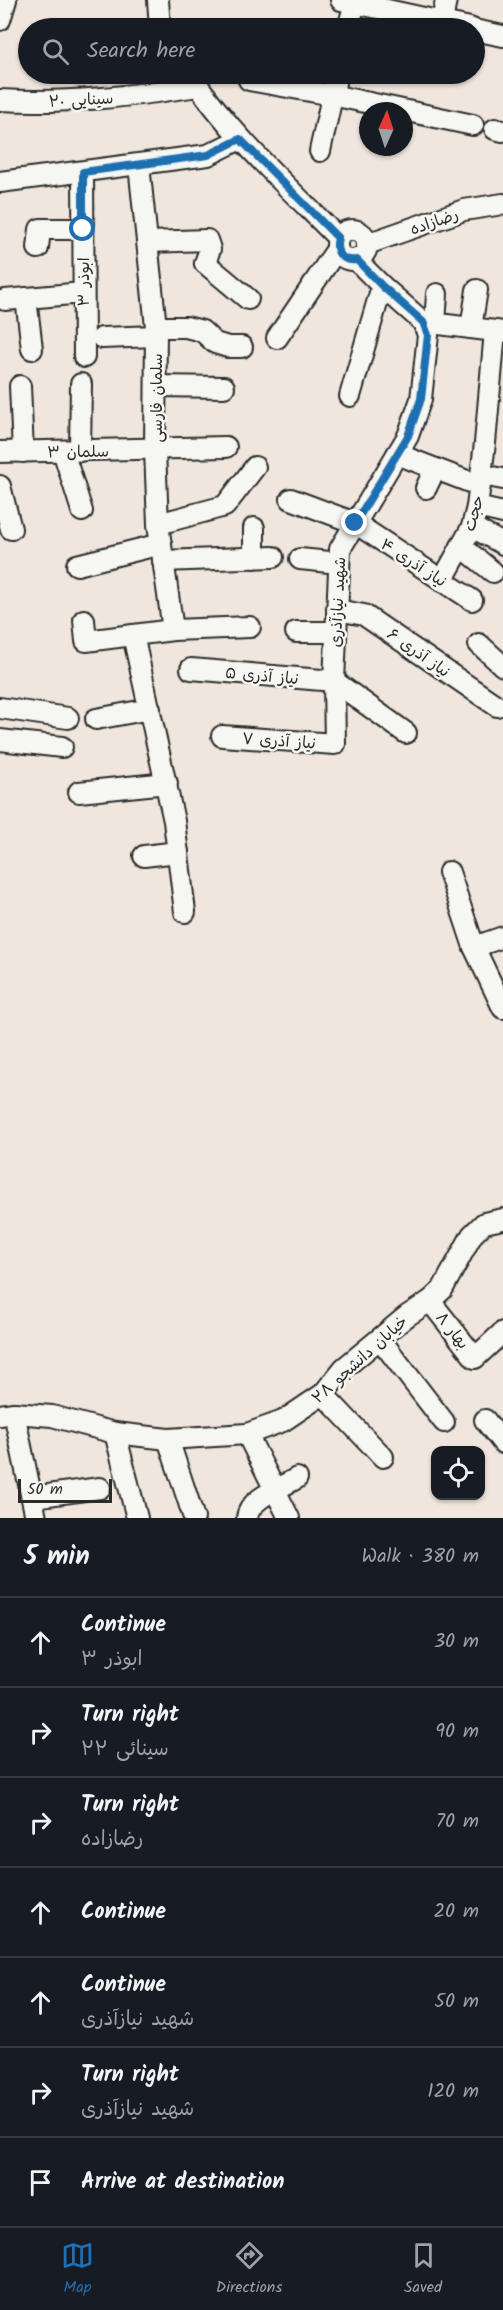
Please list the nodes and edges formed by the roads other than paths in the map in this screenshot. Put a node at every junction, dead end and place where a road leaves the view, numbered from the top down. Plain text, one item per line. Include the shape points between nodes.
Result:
1 (6, 0) edge
2 (158, 0) edge
3 (446, 0) edge
4 (348, 2) edge
5 (159, 18) edge
6 (348, 18) edge
7 (423, 18) edge
8 (443, 18) edge
9 (0, 20) edge
10 (485, 32) edge
11 (503, 36) edge
12 (179, 84) edge
13 (197, 84) edge
14 (271, 84) edge
15 (335, 84) edge
16 (332, 95) junction
17 (0, 100) edge
18 (473, 125) dead end
19 (240, 139) junction
20 (320, 151) dead end
21 (139, 165) junction
22 (83, 172) junction
23 (0, 182) edge
24 (503, 204) edge
25 (83, 229) junction
26 (149, 242) junction
27 (338, 244) junction
28 (38, 248) dead end
29 (362, 252) junction
30 (382, 286) junction
31 (477, 290) dead end
32 (83, 293) junction
33 (437, 294) dead end
34 (26, 298) junction
35 (248, 299) dead end
36 (5, 300) dead end
37 (429, 323) junction
38 (471, 328) junction
39 (156, 331) junction
40 (499, 332) edge
41 (102, 338) dead end
42 (277, 339) dead end
43 (242, 347) dead end
44 (32, 349) dead end
45 (84, 357) dead end
46 (81, 384) dead end
47 (20, 386) dead end
48 (156, 386) junction
49 (224, 387) dead end
50 (350, 396) dead end
51 (494, 444) edge
52 (226, 447) dead end
53 (155, 450) junction
54 (72, 451) junction
55 (0, 452) edge
56 (23, 452) junction
57 (397, 454) junction
58 (255, 467) dead end
59 (435, 469) junction
60 (503, 479) edge
61 (481, 480) junction
62 (0, 486) edge
63 (426, 488) dead end
64 (291, 499) dead end
65 (477, 507) junction
66 (82, 511) dead end
67 (503, 513) edge
68 (355, 523) junction
69 (158, 524) junction
70 (472, 527) junction
71 (254, 528) dead end
72 (11, 529) dead end
73 (503, 544) edge
74 (461, 546) junction
75 (162, 553) junction
76 (300, 559) dead end
77 (339, 563) junction
78 (77, 565) dead end
79 (493, 572) dead end
80 (442, 581) junction
81 (472, 600) dead end
82 (337, 610) junction
83 (84, 620) dead end
84 (250, 627) dead end
85 (173, 630) junction
86 (296, 632) dead end
87 (336, 632) junction
88 (133, 635) junction
89 (479, 644) dead end
90 (501, 658) edge
91 (191, 669) dead end
92 (334, 681) junction
93 (497, 706) dead end
94 (0, 708) edge
95 (150, 709) junction
96 (68, 718) dead end
97 (96, 719) dead end
98 (406, 733) dead end
99 (222, 735) dead end
100 (0, 740) edge
101 (335, 744) joint
102 (62, 747) dead end
103 (167, 783) junction
104 (79, 792) dead end
105 (178, 852) junction
106 (144, 856) dead end
107 (449, 872) dead end
108 (185, 912) dead end
109 (503, 937) edge
110 (474, 947) junction
111 (503, 1008) edge
112 (503, 1219) edge
113 (430, 1301) junction
114 (503, 1332) edge
115 (380, 1339) junction
116 (323, 1394) junction
117 (7, 1414) edge
118 (485, 1420) dead end
119 (444, 1422) dead end
120 (115, 1433) junction
121 (247, 1434) junction
122 (168, 1439) junction
123 (503, 1443) edge
124 (383, 1457) dead end
125 (297, 1478) dead end
126 (100, 1488) dead end
127 (275, 1491) junction
128 (33, 1497) junction
129 (36, 1518) edge
130 (137, 1518) edge
131 (194, 1518) edge
132 (247, 1518) edge
133 (289, 1518) edge

1 - 9 street
2 - 5 street
3 - 8 street
4 - 6 street
4 - 7 street
10 - 11 street
12 - 17 street, سینایی ۲۰ via 134,96
13 - 19 street
14 - 16 street
15 - 16 street
16 - 18 street
16 - 20 street
19 - 21 street via 208,155
19 - 27 street
21 - 22 street
21 - 26 street, سلمان فارسی
22 - 23 street
22 - 25 street, ابوذر ۳
24 - 29 street, رضازاده via 464,210
25 - 28 street via 40,229
25 - 32 street, ابوذر ۳
26 - 35 street via 207,240 210,249 205,263
26 - 39 street, سلمان فارسی
27 - 29 street via 344,259
27 - 29 street via 349,230 355,230 365,238
27 - 42 street
29 - 30 street
30 - 37 street
30 - 50 street
31 - 38 street
32 - 34 street
32 - 45 street, ابوذر ۳
33 - 37 street, شهید نیازآذری
34 - 36 street
34 - 44 street
37 - 38 street
37 - 57 street, شهید نیازآذری via 421,399
38 - 40 street
39 - 41 street
39 - 43 street via 186,327 202,331 215,343
39 - 48 street, سلمان فارسی
40 - 51 street, حجت
46 - 54 street
47 - 56 street
48 - 49 street
48 - 53 street, سلمان فارسی
51 - 61 street, حجت
52 - 53 street, سلمان ۳
53 - 54 street, سلمان ۳
53 - 69 street, سلمان فارسی
54 - 56 street, سلمان ۳
54 - 66 street
55 - 56 street, سلمان ۳
57 - 59 street
57 - 68 street, شهید نیازآذری
58 - 69 street via 225,506
59 - 61 street
59 - 63 street
60 - 61 street
61 - 65 street, حجت
62 - 72 street
64 - 68 street, نیاز آذری ۴
65 - 67 street
65 - 70 street, حجت
68 - 77 street, شهید نیازآذری via 340,549
68 - 80 street, نیاز آذری ۴
69 - 75 street, سلمان فارسی
70 - 73 street
70 - 74 street, حجت
71 - 75 street via 263,558
74 - 79 street
74 - 80 street, حجت
75 - 78 street
75 - 85 street, سلمان فارسی
76 - 77 street
77 - 82 street, شهید نیازآذری
80 - 81 street, نیاز آذری ۴
82 - 87 street, شهید نیازآذری
82 - 93 street, نیاز آذری ۶ via 364,615
83 - 88 street via 86,641
84 - 85 street
85 - 88 street
86 - 87 street
87 - 92 street, شهید نیازآذری
88 - 95 street
89 - 90 street
91 - 92 street, نیاز آذری ۵
92 - 98 street
92 - 101 street, شهید نیازآذری
94 - 96 street
95 - 97 street
95 - 103 street
99 - 101 street, نیاز آذری ۷
100 - 102 street
103 - 104 street
103 - 105 street
105 - 106 street
105 - 108 street
107 - 110 street
109 - 110 street
110 - 111 street
112 - 113 street, خیابان دانشجو ۲۸ via 484,1223 472,1235 442,1290
113 - 114 street, بهار ۸ via 475,1358
113 - 115 street, خیابان دانشجو ۲۸
115 - 116 street, خیابان دانشجو ۲۸ via 344,1368
115 - 119 street
116 - 121 street, خیابان دانشجو ۲۸ via 283,1421
116 - 124 street
117 - 120 street, خیابان دانشجو ۲۸ via 52,1416
117 - 128 street
118 - 123 street
120 - 122 street, خیابان دانشجو ۲۸
120 - 130 street
121 - 122 street, خیابان دانشجو ۲۸
121 - 127 street
122 - 131 street
125 - 127 street
126 - 128 street
127 - 132 street via 254,1502
127 - 133 street
128 - 129 street

